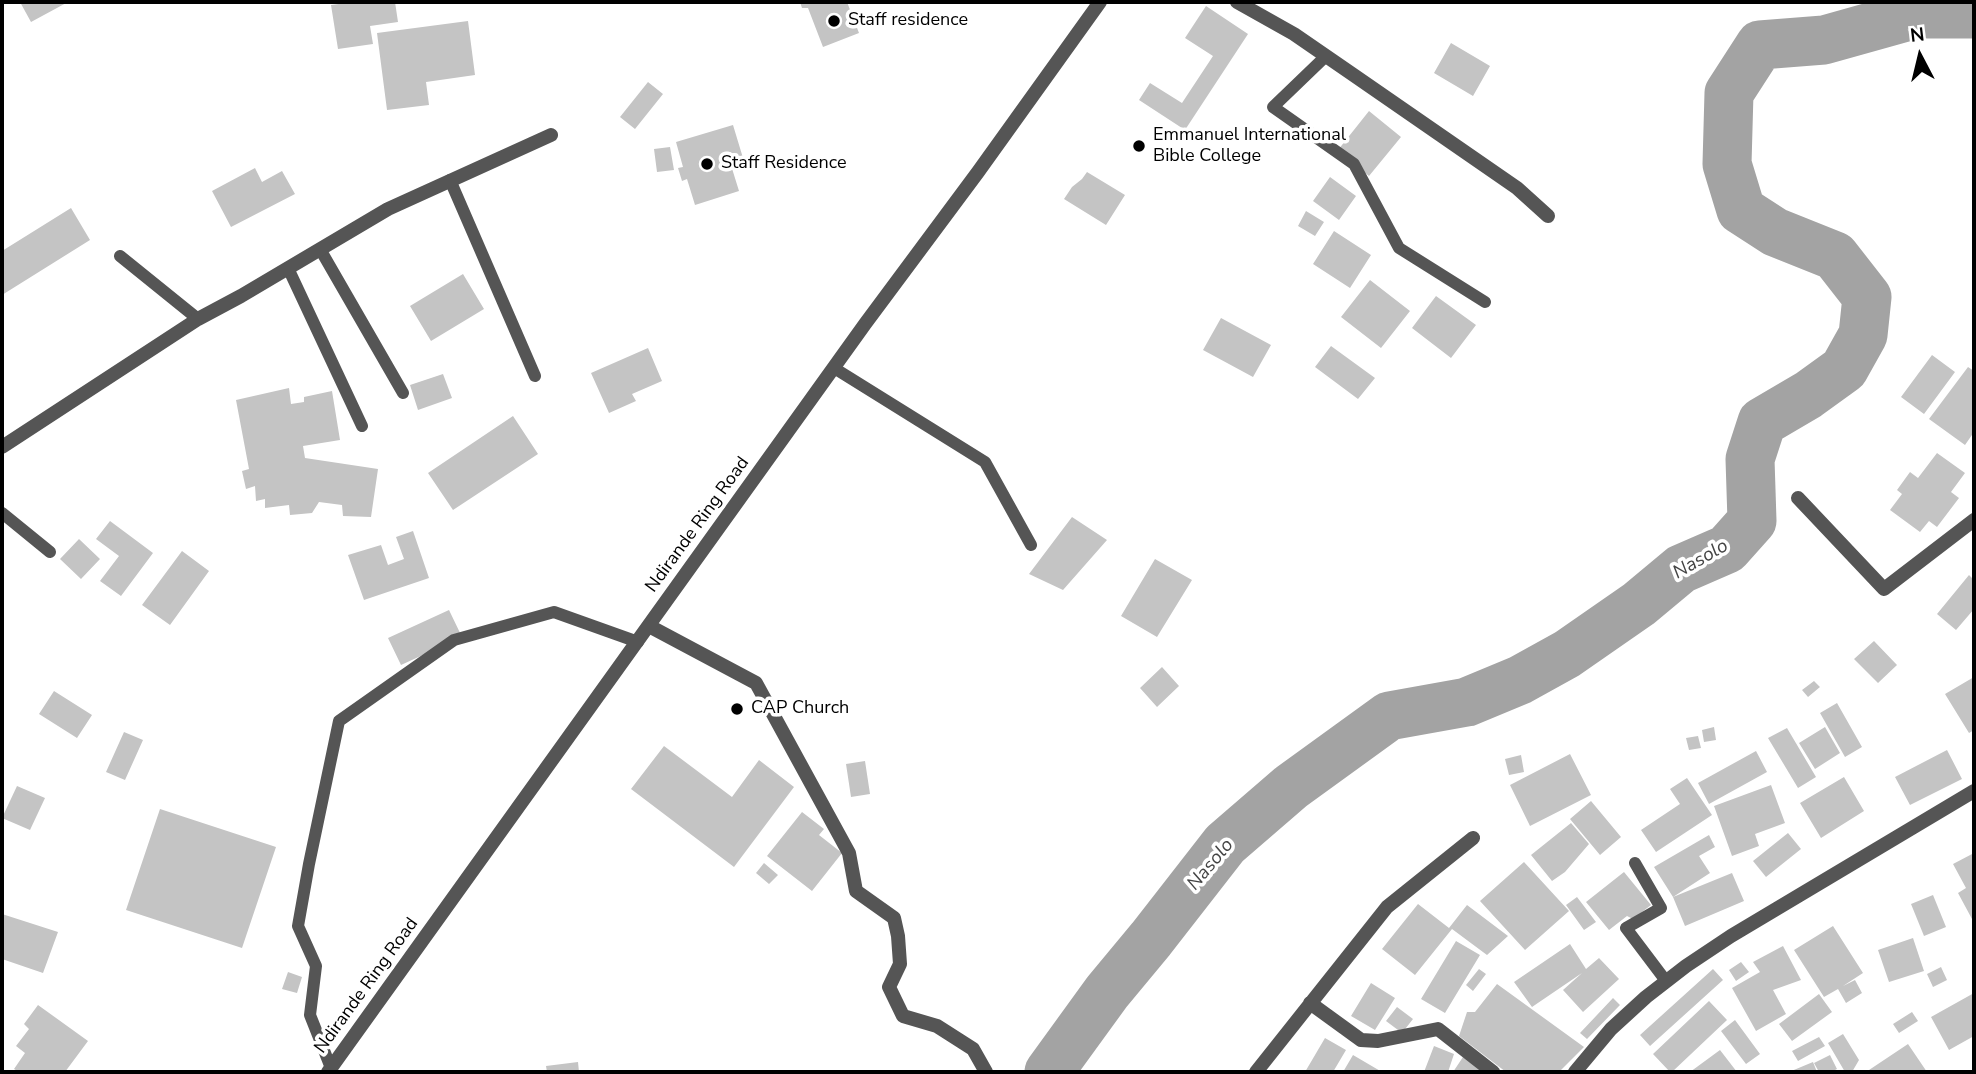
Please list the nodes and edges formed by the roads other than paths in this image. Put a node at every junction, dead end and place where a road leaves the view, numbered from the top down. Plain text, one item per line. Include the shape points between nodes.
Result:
1 (1100, 2) edge
2 (1237, 2) edge
3 (1326, 56) junction
4 (551, 135) dead end
5 (450, 180) junction
6 (1548, 216) dead end
7 (320, 249) junction
8 (120, 256) dead end
9 (288, 268) junction
10 (1485, 302) dead end
11 (198, 319) junction
12 (834, 368) junction
13 (534, 376) dead end
14 (403, 393) dead end
15 (362, 426) dead end
16 (2, 447) edge
17 (1798, 498) dead end
18 (2, 513) edge
19 (1974, 520) edge
20 (1031, 545) dead end
21 (50, 552) dead end
22 (649, 626) junction
23 (638, 642) junction
24 (1974, 790) edge
25 (1473, 838) dead end
26 (1635, 863) dead end
27 (1666, 981) junction
28 (1310, 1003) junction
29 (330, 1070) edge
30 (986, 1072) edge
31 (1255, 1072) edge
32 (1493, 1072) edge
33 (1575, 1072) edge

1 - 12 street, Ndirande Ring Road
2 - 3 street
3 - 6 street via 1517,188
3 - 10 lane via 1273,107 1354,164 1399,248
4 - 5 street
5 - 7 street
5 - 13 lane
7 - 9 street
7 - 14 lane
8 - 11 lane
9 - 11 street
9 - 15 lane
11 - 16 street
12 - 20 lane via 985,462
12 - 22 street, Ndirande Ring Road
17 - 19 street via 1884,589
18 - 21 lane
22 - 23 street, Ndirande Ring Road
22 - 30 street via 756,683 849,853 856,891 894,918 900,964 889,987 903,1016 937,1026 973,1049
23 - 29 street, Ndirande Ring Road
23 - 29 lane via 554,612 454,640 339,721 298,926 316,966 310,1015
24 - 27 street via 1731,936
25 - 28 street via 1387,906
26 - 27 lane via 1661,908 1626,928
27 - 33 street via 1611,1029
28 - 31 street
28 - 32 street via 1361,1040 1438,1030

